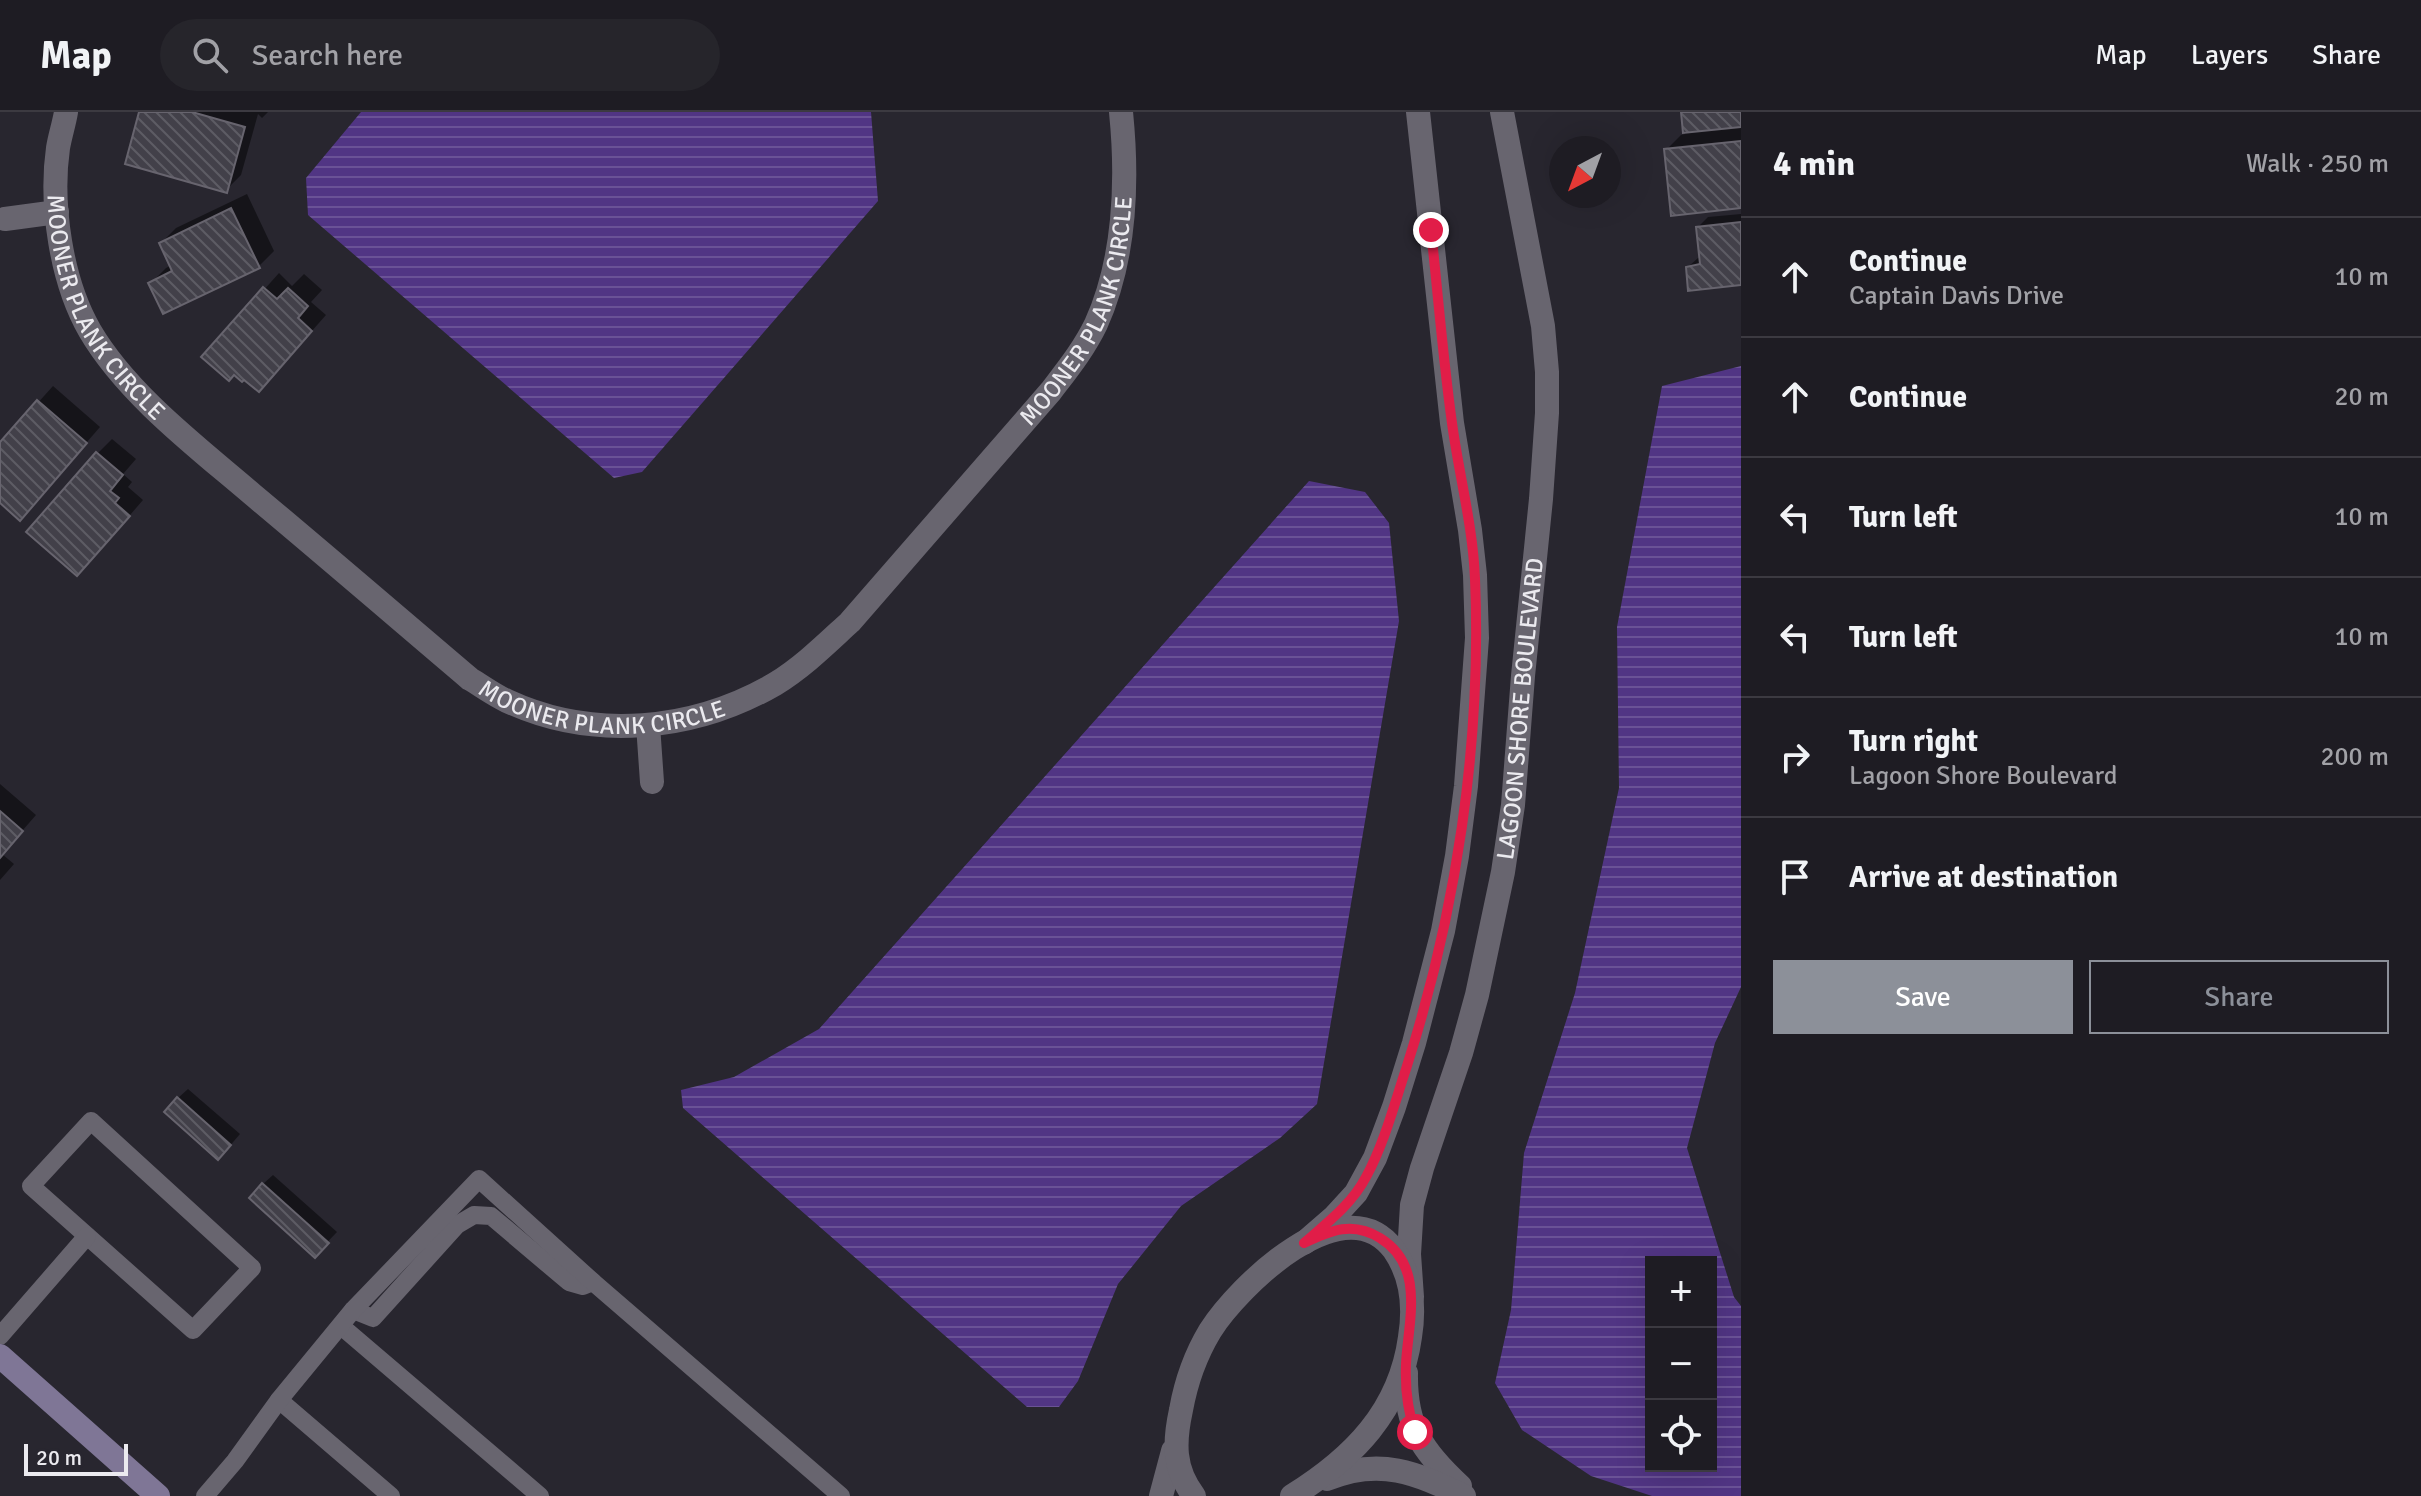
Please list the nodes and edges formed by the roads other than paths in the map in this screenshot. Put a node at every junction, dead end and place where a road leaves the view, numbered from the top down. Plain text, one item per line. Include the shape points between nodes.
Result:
1 (66, 112) edge
2 (1121, 112) edge
3 (1418, 112) edge
4 (1502, 112) edge
5 (57, 212) junction
6 (5, 219) dead end
7 (648, 725) junction
8 (652, 782) dead end
9 (87, 1236) junction
10 (1304, 1243) junction
11 (593, 1282) junction
12 (1412, 1297) junction
13 (353, 1310) junction
14 (341, 1326) junction
15 (0, 1336) edge
16 (0, 1356) edge
17 (1406, 1360) junction
18 (279, 1400) junction
19 (1178, 1425) junction
20 (1299, 1492) edge
21 (158, 1496) edge
22 (205, 1496) edge
23 (391, 1496) edge
24 (540, 1496) edge
25 (841, 1496) edge
26 (1161, 1496) edge
27 (1194, 1496) edge
28 (1467, 1496) edge

1 - 5 street, MOONER PLANK CIRCLE via 58,148
2 - 7 street, MOONER PLANK CIRCLE via 1123,201 1105,301 1080,353 1051,391 850,622 814,655 777,683 732,705
3 - 10 street, LAGOON SHORE BOULEVARD via 1452,423 1475,575 1477,638 1466,786 1443,931 1394,1107 1356,1193
4 - 12 street, LAGOON SHORE BOULEVARD via 1543,326 1547,400 1541,499 1503,872 1465,1038 1414,1195
5 - 6 street
5 - 7 street, MOONER PLANK CIRCLE via 71,286 90,330 129,381 213,460 470,679 538,712 580,722
7 - 8 street
9 - 9 lane via 31,1186 91,1121 252,1268 193,1330
9 - 15 lane
10 - 12 street via 1350,1227 1370,1232 1388,1243 1400,1260
10 - 19 street via 1245,1286 1226,1308 1196,1358
11 - 13 lane via 569,1282 491,1216 474,1215 457,1225 373,1318
11 - 13 lane via 479,1179
11 - 25 lane
12 - 17 street, LAGOON SHORE BOULEVARD
13 - 14 lane
14 - 18 lane
14 - 24 lane
16 - 21 main road
17 - 20 street via 1401,1380 1375,1425 1344,1460
17 - 28 street via 1406,1400 1415,1432 1433,1461
18 - 22 lane
18 - 23 lane
19 - 26 street
19 - 27 street via 1177,1464
20 - 28 street via 1344,1472 1382,1468 1418,1474

